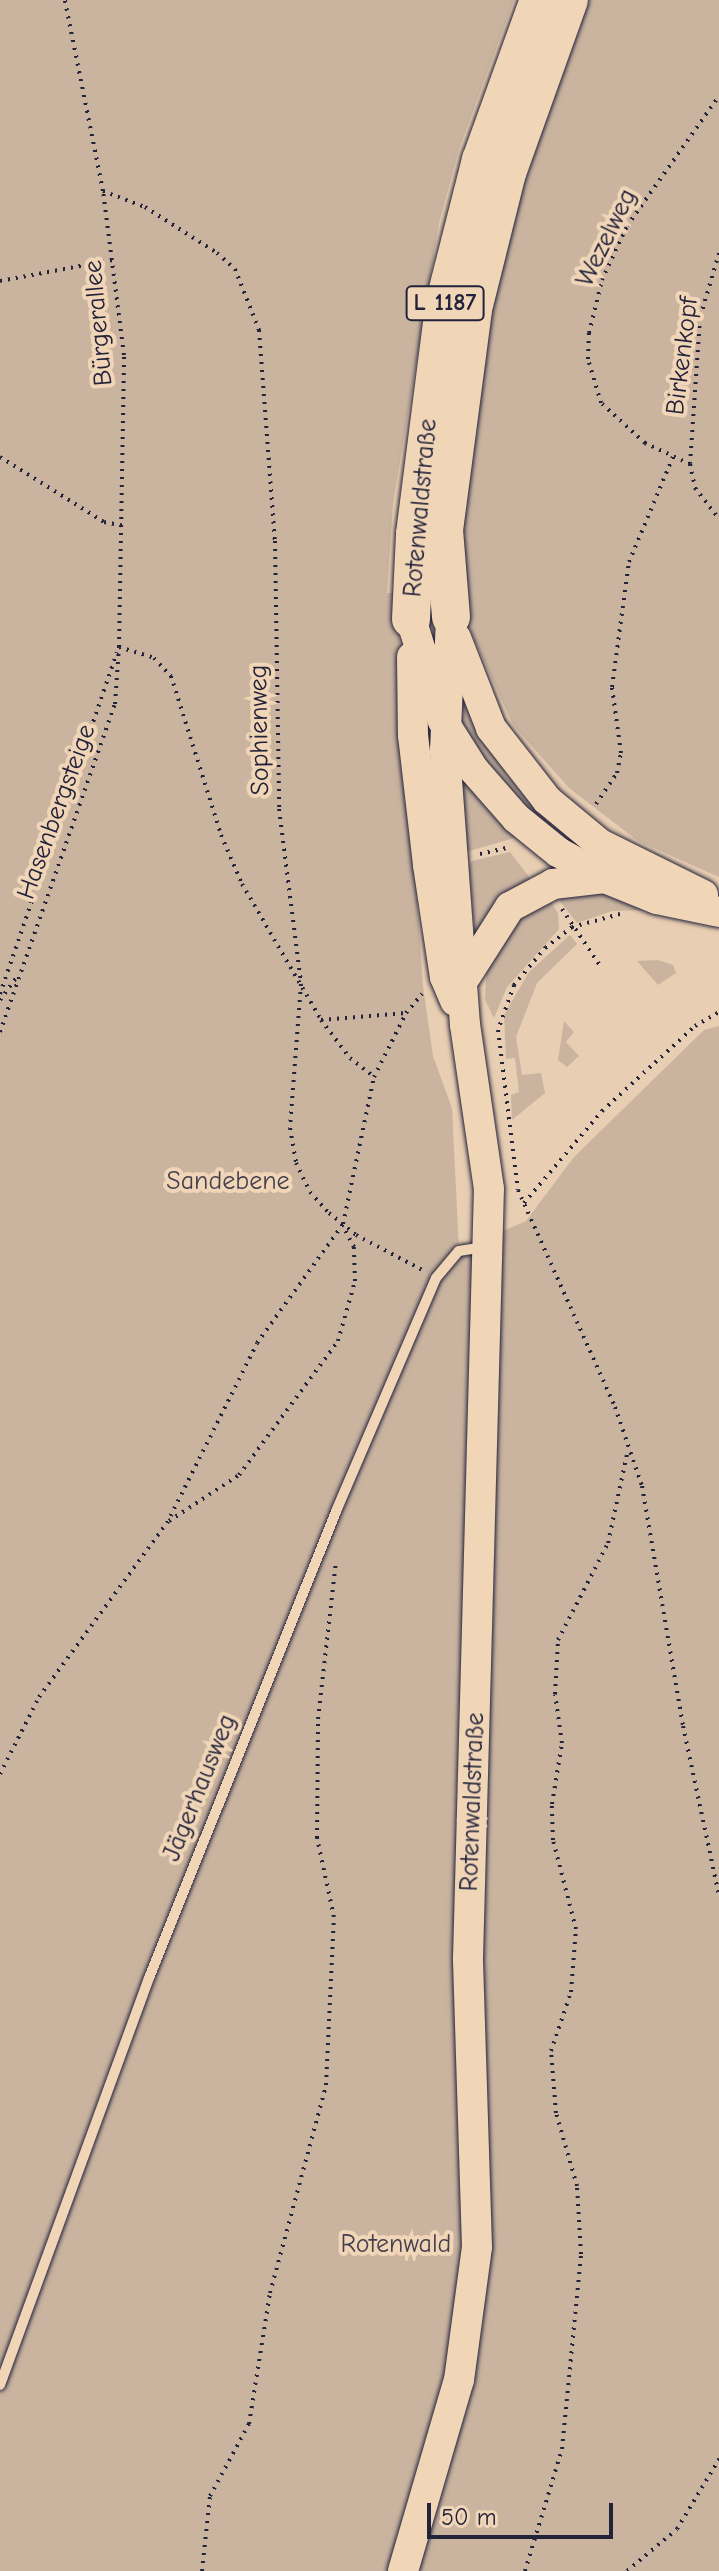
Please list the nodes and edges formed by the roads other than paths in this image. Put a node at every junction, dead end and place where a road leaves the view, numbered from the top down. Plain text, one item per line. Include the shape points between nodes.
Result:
1 (539, 0) edge
2 (569, 0) edge
3 (451, 617) junction
4 (411, 619) junction
5 (443, 721) junction
6 (605, 878) junction
7 (719, 903) edge
8 (719, 912) edge
9 (466, 976) junction
10 (465, 1025) junction
11 (489, 1246) junction
12 (0, 2385) edge
13 (403, 2571) edge

1 - 4 highway, Rotenwaldstraße / L 1187 via 481,160 445,301 415,534
2 - 3 highway, Rotenwaldstraße / L 1187 via 507,173 473,309 444,530
3 - 5 main road, Rotenwaldstraße
3 - 7 main road, Rotenwaldstraße / L 1187 via 459,654 484,715 547,800 611,851
4 - 5 main road, L 1187
4 - 10 main road, Rotenwaldstraße via 413,735 429,872 445,977
5 - 6 main road, L 1187 via 474,770 516,818 558,852
5 - 9 main road, Rotenwaldstraße
6 - 8 main road, L 1187 via 657,899
6 - 9 main road via 553,884 510,907
9 - 10 main road, Rotenwaldstraße
10 - 11 main road, Rotenwaldstraße via 488,1161
11 - 12 lane, Jägerhausweg via 459,1251 436,1278 279,1647 171,1921
11 - 13 main road, Rotenwaldstraße via 468,1958 477,2247 459,2380

